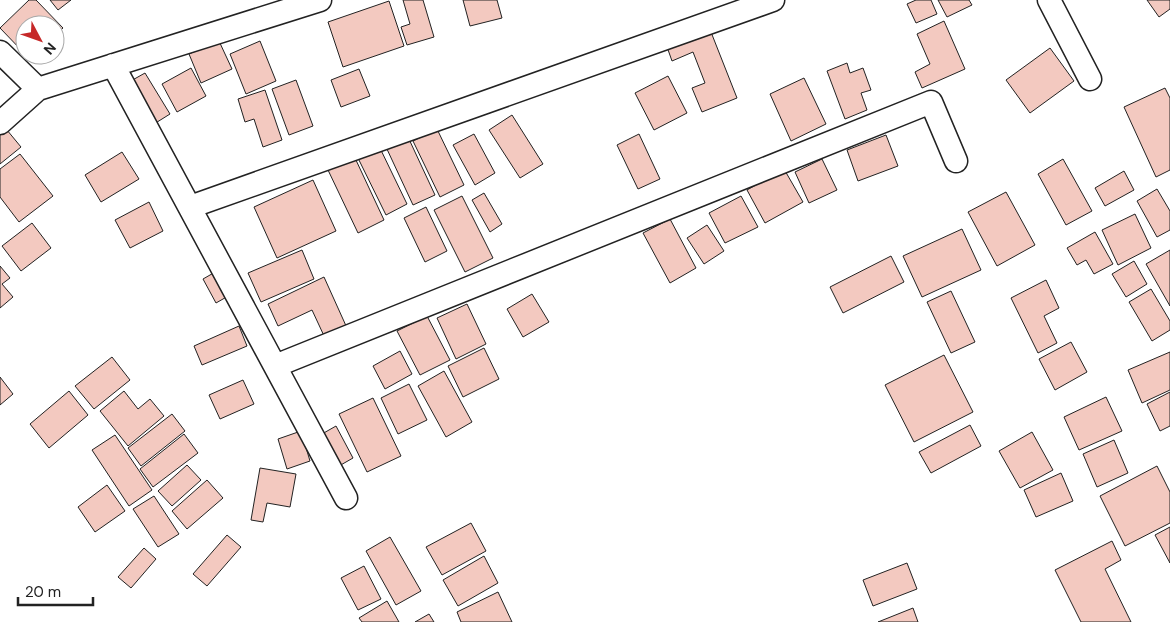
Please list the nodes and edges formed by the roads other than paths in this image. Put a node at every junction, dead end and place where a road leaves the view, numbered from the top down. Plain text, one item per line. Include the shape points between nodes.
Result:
1 (320, 0) edge
2 (773, 0) edge
3 (1049, 0) edge
4 (0, 52) edge
5 (113, 65) junction
6 (1090, 79) dead end
7 (38, 89) junction
8 (0, 123) edge
9 (956, 161) dead end
10 (190, 208) junction
11 (275, 366) junction
12 (346, 498) dead end

1 - 5 street
2 - 10 street
3 - 6 street
4 - 7 street
5 - 7 street
5 - 10 street
7 - 8 street
9 - 11 street via 931,102
10 - 11 street
11 - 12 street

